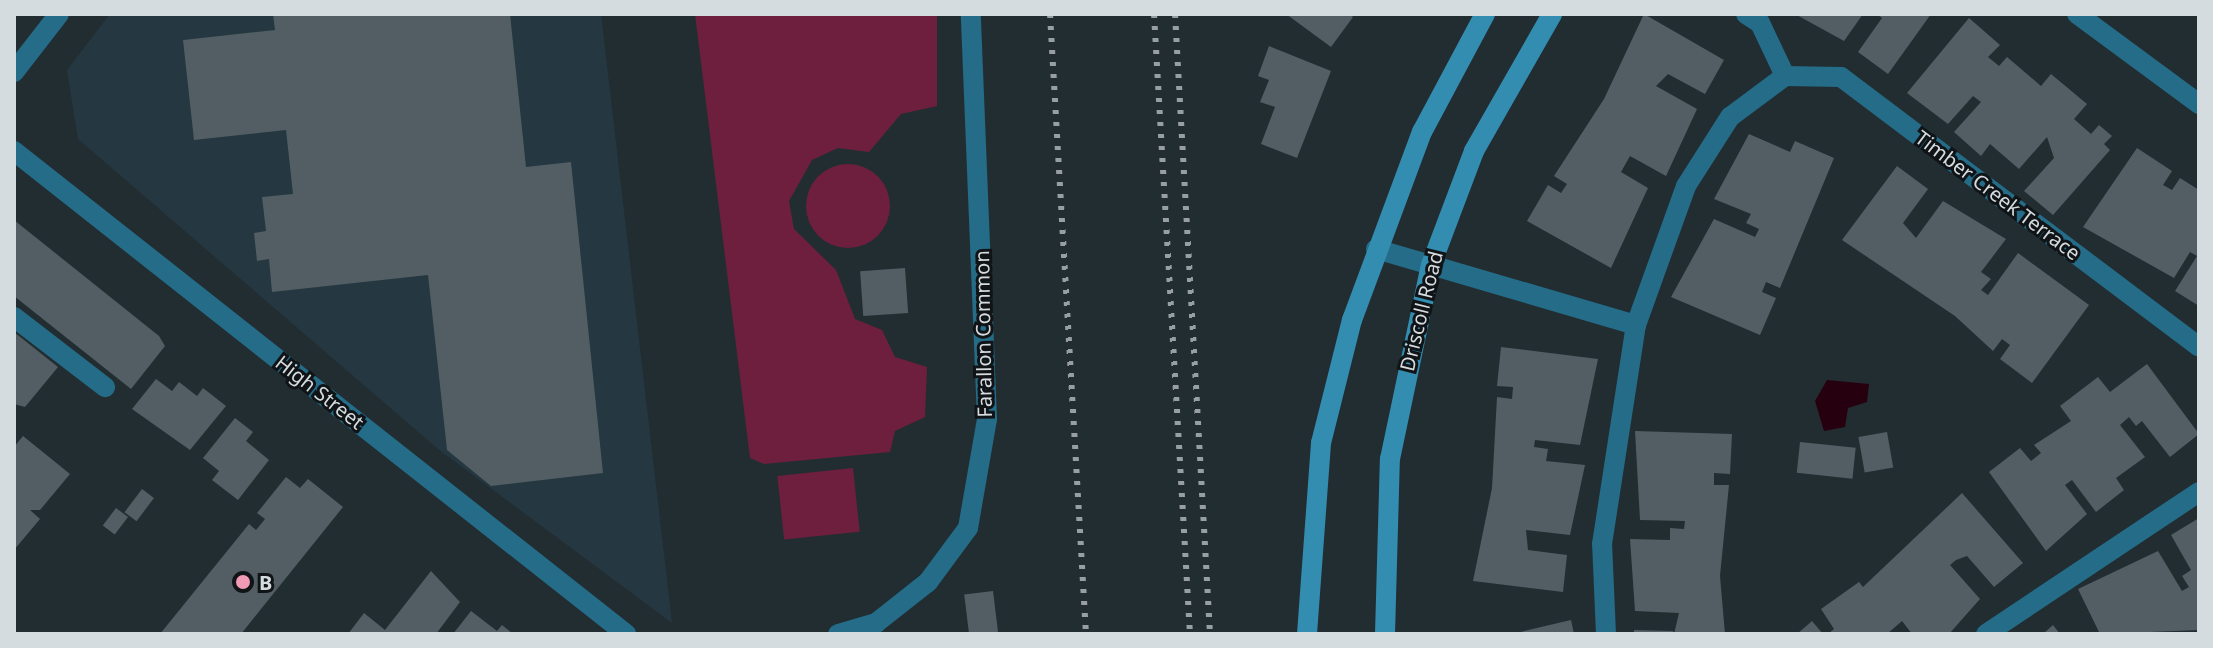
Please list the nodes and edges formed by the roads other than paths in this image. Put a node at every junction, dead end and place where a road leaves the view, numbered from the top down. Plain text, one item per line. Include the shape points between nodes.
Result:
1 (59, 14) edge
2 (971, 14) edge
3 (1485, 14) edge
4 (1552, 14) edge
5 (1746, 14) edge
6 (2077, 14) edge
7 (14, 72) edge
8 (1785, 76) junction
9 (2199, 104) edge
10 (14, 151) edge
11 (1376, 249) junction
12 (1431, 265) junction
13 (14, 317) edge
14 (1636, 325) junction
15 (2199, 347) edge
16 (105, 387) dead end
17 (2199, 492) edge
18 (626, 634) edge
19 (838, 634) edge
20 (1307, 634) edge
21 (1385, 634) edge
22 (1606, 634) edge
23 (1986, 634) edge

1 - 7 street
2 - 19 street, Farallon Common via 987,419 968,528 928,582 876,623
3 - 11 street via 1422,132
4 - 12 street, Driscoll Road via 1474,151
5 - 8 street via 1760,23
6 - 9 street
8 - 14 street via 1730,117 1686,186
8 - 15 street, Timber Creek Terrace via 1841,77
10 - 18 street, High Street
11 - 12 street
11 - 20 street via 1321,443
12 - 14 street
12 - 21 street, Driscoll Road via 1390,459
13 - 16 street
14 - 22 street via 1602,544
17 - 23 street

